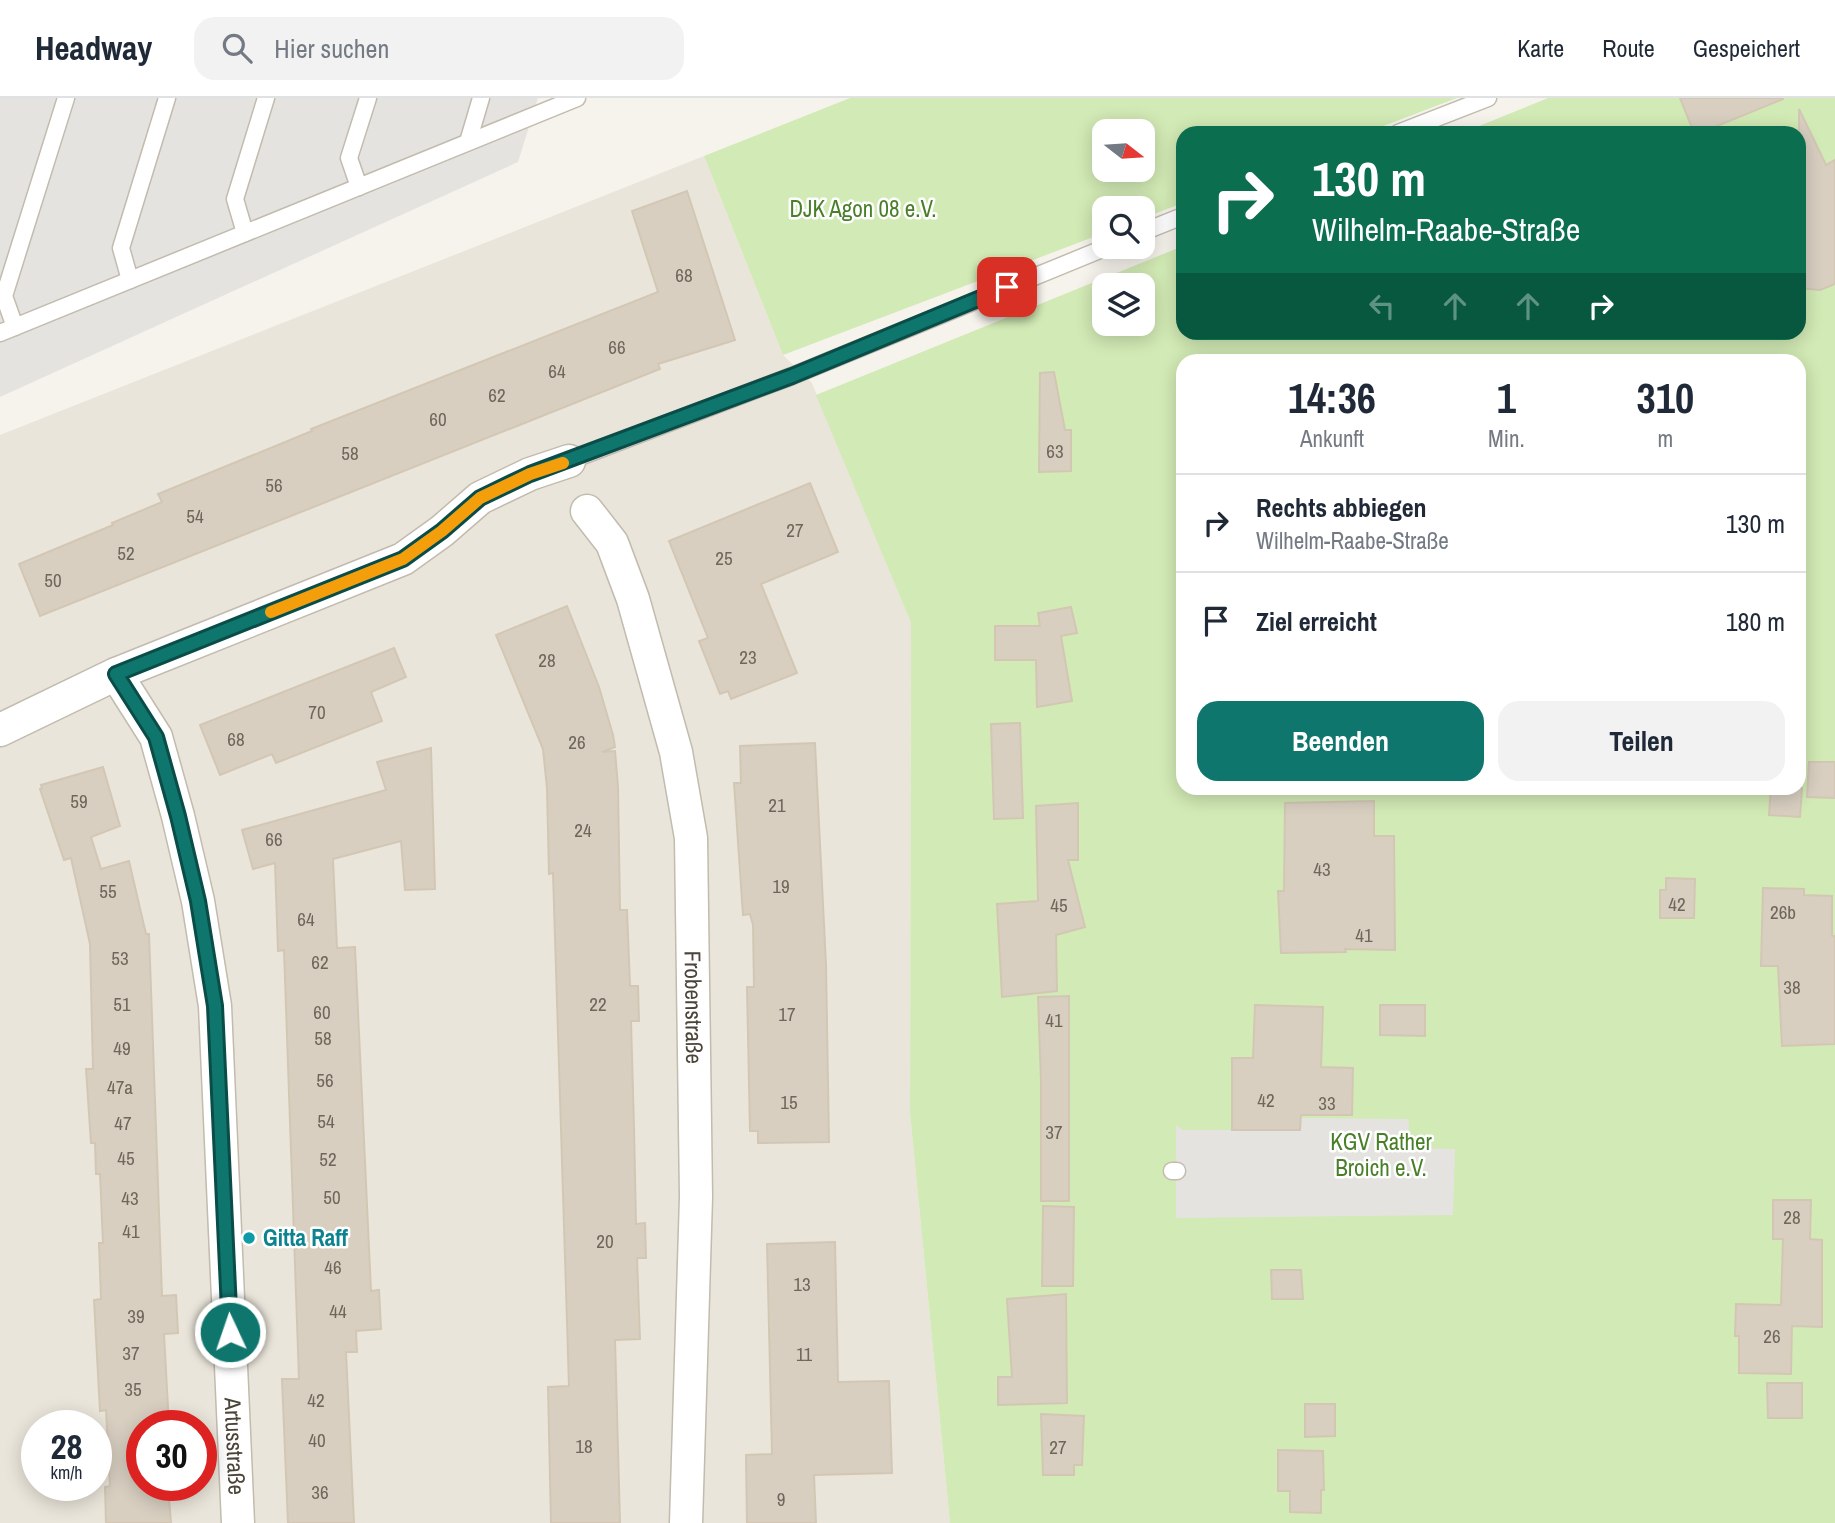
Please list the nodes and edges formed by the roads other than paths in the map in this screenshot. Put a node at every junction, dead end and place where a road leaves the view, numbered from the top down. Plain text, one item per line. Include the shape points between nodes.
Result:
1 (66, 98) edge
2 (167, 98) edge
3 (266, 98) edge
4 (368, 98) edge
5 (481, 98) edge
6 (577, 98) edge
7 (1488, 98) edge
8 (1416, 126) edge
9 (468, 142) junction
10 (359, 187) junction
11 (1176, 219) edge
12 (1155, 227) edge
13 (244, 233) junction
14 (1092, 253) edge
15 (130, 280) junction
16 (7, 330) edge
17 (569, 461) joint
18 (587, 510) dead end
19 (116, 674) junction
20 (0, 730) edge
21 (238, 1523) edge
22 (686, 1523) edge

1 - 16 lane via 4,296
2 - 15 lane via 121,248
3 - 13 lane via 235,199
4 - 10 lane via 349,158
5 - 9 lane
6 - 9 lane
7 - 8 lane
9 - 10 lane
10 - 13 lane
11 - 12 lane
13 - 15 lane
14 - 17 lane
15 - 16 lane
17 - 19 street via 480,498 403,559
18 - 22 street, Frobenstraße via 612,543 633,599 676,752 691,838 696,1197
19 - 20 street
19 - 21 street, Artusstraße via 156,737 198,901 215,1006

